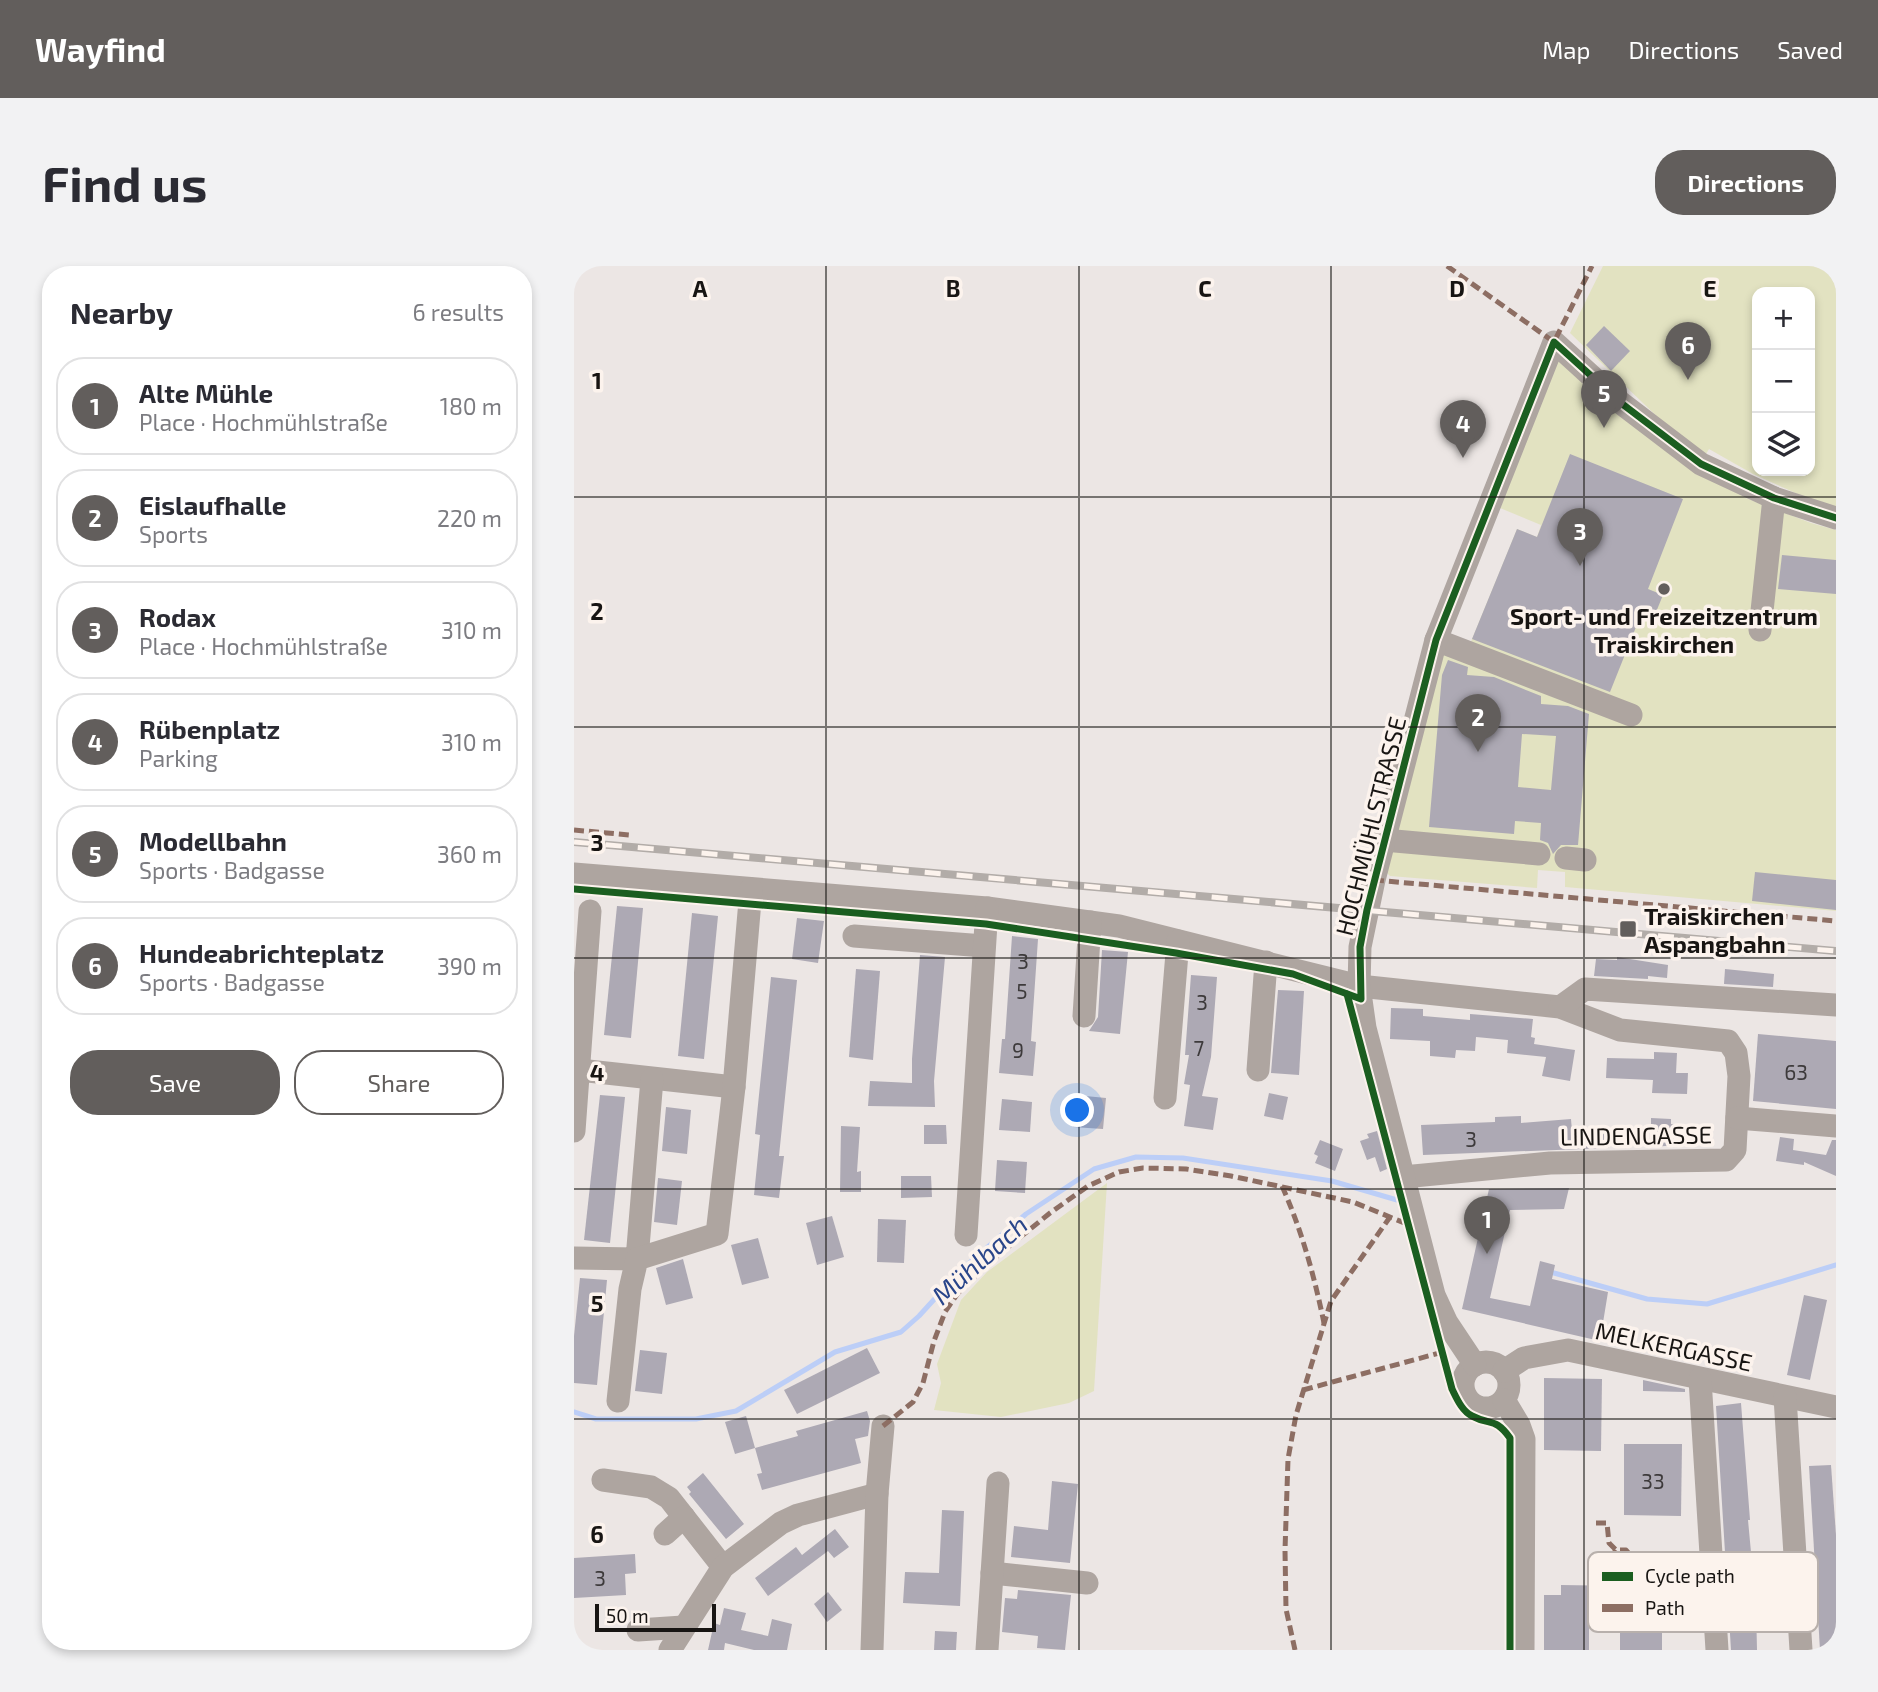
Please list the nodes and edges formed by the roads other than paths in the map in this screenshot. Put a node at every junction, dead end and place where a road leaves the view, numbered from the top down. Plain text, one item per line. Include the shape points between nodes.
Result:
1 (1774, 498) junction
2 (1836, 518) edge
3 (1760, 630) dead end
4 (1436, 639) junction
5 (1631, 715) dead end
6 (1384, 840) junction
7 (1539, 854) dead end
8 (574, 874) edge
9 (751, 889) junction
10 (987, 908) junction
11 (590, 911) dead end
12 (1090, 922) junction
13 (854, 936) dead end
14 (1178, 941) junction
15 (984, 946) junction
16 (1266, 962) junction
17 (1359, 986) junction
18 (1836, 1005) edge
19 (1560, 1007) junction
20 (1084, 1016) dead end
21 (579, 1070) junction
22 (1258, 1070) dead end
23 (652, 1079) junction
24 (734, 1087) junction
25 (1165, 1098) dead end
26 (1737, 1118) junction
27 (1836, 1126) edge
28 (574, 1131) edge
29 (1403, 1177) junction
30 (966, 1235) dead end
31 (574, 1258) edge
32 (637, 1259) junction
33 (1475, 1365) junction
34 (1504, 1371) junction
35 (1700, 1379) junction
36 (1785, 1397) junction
37 (1504, 1400) junction
38 (618, 1401) dead end
39 (1836, 1407) edge
40 (883, 1426) dead end
41 (603, 1480) dead end
42 (998, 1483) dead end
43 (877, 1494) junction
44 (684, 1517) junction
45 (665, 1534) dead end
46 (1711, 1552) edge
47 (1795, 1552) edge
48 (723, 1567) junction
49 (992, 1573) junction
50 (1087, 1583) dead end
51 (683, 1627) junction
52 (638, 1630) dead end
53 (1716, 1632) edge
54 (1800, 1632) edge
55 (670, 1650) edge
56 (872, 1650) edge
57 (987, 1650) edge
58 (1523, 1650) edge
59 (1717, 1650) edge
60 (1801, 1650) edge

1 - 2 street
1 - 3 street
1 - 4 street, HOCHMÜHLSTRASSE via 1701,464 1621,403 1554,342
4 - 5 street
4 - 6 street, HOCHMÜHLSTRASSE
6 - 7 street
6 - 17 street, HOCHMÜHLSTRASSE via 1360,947
8 - 9 street
9 - 10 street
9 - 24 street
10 - 12 street
10 - 15 street
11 - 21 street
12 - 14 street
12 - 20 street
13 - 15 street
14 - 16 street
14 - 25 street
15 - 30 street
16 - 17 street
16 - 22 street
17 - 19 street
17 - 29 street, HOCHMÜHLSTRASSE via 1365,1028
18 - 19 street via 1584,989
19 - 26 street via 1620,1030 1727,1041 1736,1054 1739,1076
21 - 23 street
21 - 28 street
23 - 24 street
23 - 32 street
24 - 32 street via 717,1234
26 - 27 street, LINDENGASSE
26 - 29 street, LINDENGASSE via 1735,1150 1720,1161 1550,1163
29 - 33 street, HOCHMÜHLSTRASSE via 1434,1295
31 - 32 street
32 - 38 street
33 - 34 street via 1490,1363
33 - 37 street via 1464,1383 1471,1403 1492,1408
34 - 35 street, MELKERGASSE via 1524,1358 1568,1350
34 - 37 street via 1509,1385
35 - 36 street, MELKERGASSE
35 - 46 street
36 - 39 street, MELKERGASSE
36 - 47 street
37 - 58 street via 1524,1439
40 - 43 street
41 - 44 street via 651,1487 669,1498
42 - 49 street
43 - 48 street via 789,1518
43 - 56 street
44 - 45 street
44 - 48 street
48 - 51 street
49 - 50 street
49 - 57 street
51 - 52 street
51 - 55 street
53 - 59 street
54 - 60 street

